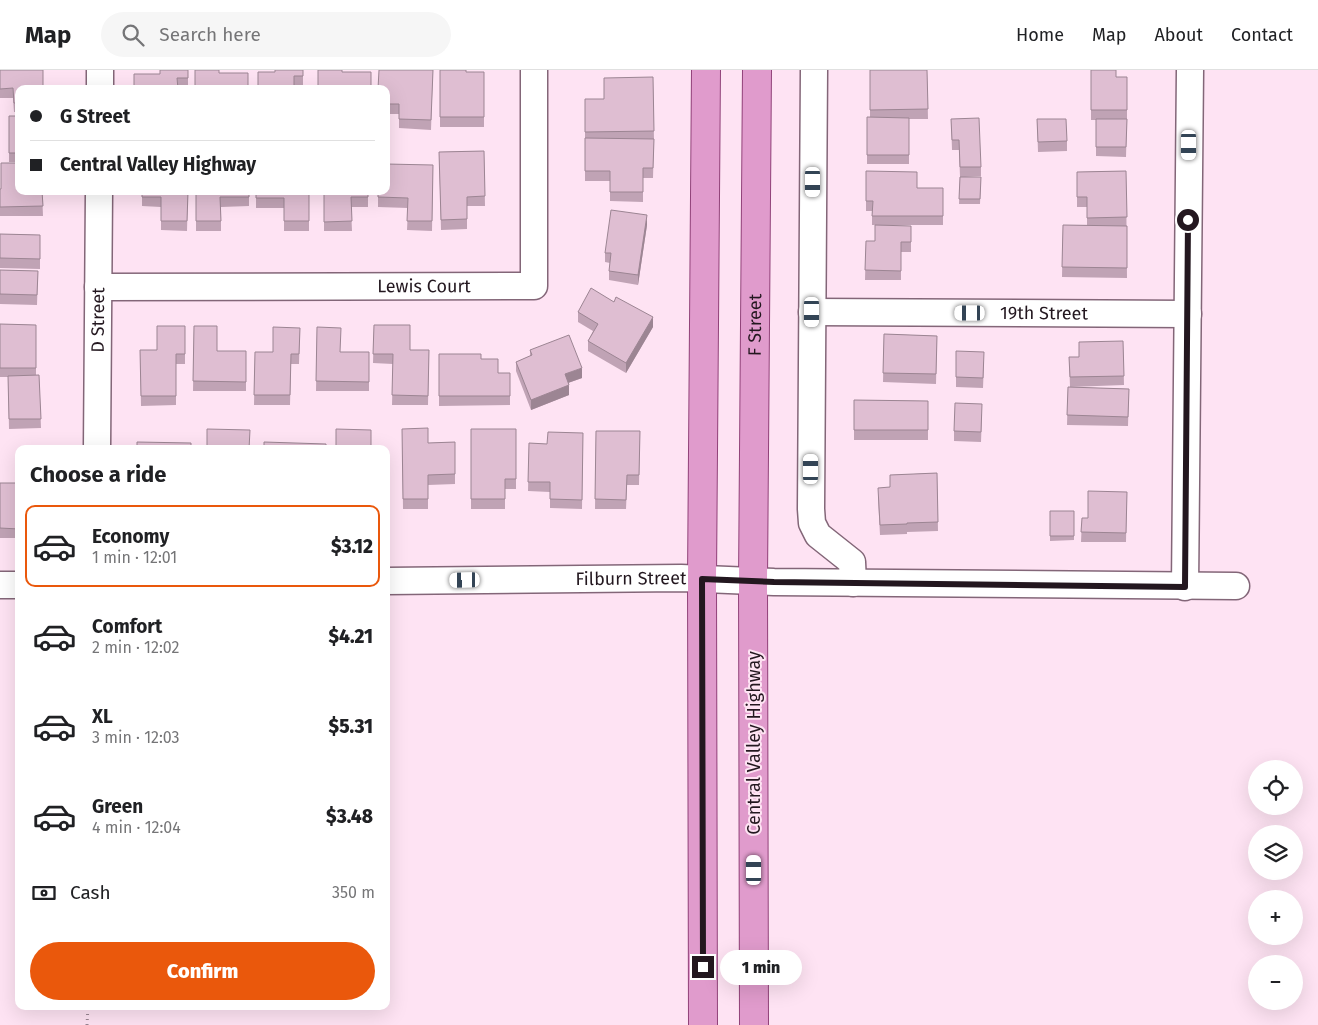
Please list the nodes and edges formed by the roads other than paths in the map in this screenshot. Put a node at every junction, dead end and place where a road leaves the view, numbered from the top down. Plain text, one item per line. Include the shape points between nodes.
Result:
1 (100, 70) edge
2 (534, 70) edge
3 (706, 70) edge
4 (757, 70) edge
5 (814, 70) edge
6 (1190, 70) edge
7 (100, 85) edge
8 (99, 195) edge
9 (98, 287) junction
10 (812, 312) junction
11 (1188, 314) junction
12 (97, 445) edge
13 (702, 579) junction
14 (390, 581) edge
15 (753, 581) junction
16 (852, 582) junction
17 (0, 585) edge
18 (15, 585) edge
19 (1236, 586) dead end
20 (1185, 587) junction
21 (703, 1025) edge
22 (754, 1025) edge

1 - 7 street
2 - 9 street, Lewis Court via 534,286
3 - 13 main road
4 - 15 main road, F Street
5 - 10 street
6 - 11 street
8 - 9 street, D Street
9 - 12 street, D Street
10 - 11 street, 19th Street
10 - 16 street via 812,522 818,535 852,562
11 - 20 street
13 - 14 street, Filburn Street
13 - 15 street, Filburn Street
13 - 21 main road
15 - 16 street, Filburn Street
15 - 22 main road, Central Valley Highway
16 - 20 street, Filburn Street
17 - 18 street
19 - 20 street, Filburn Street

